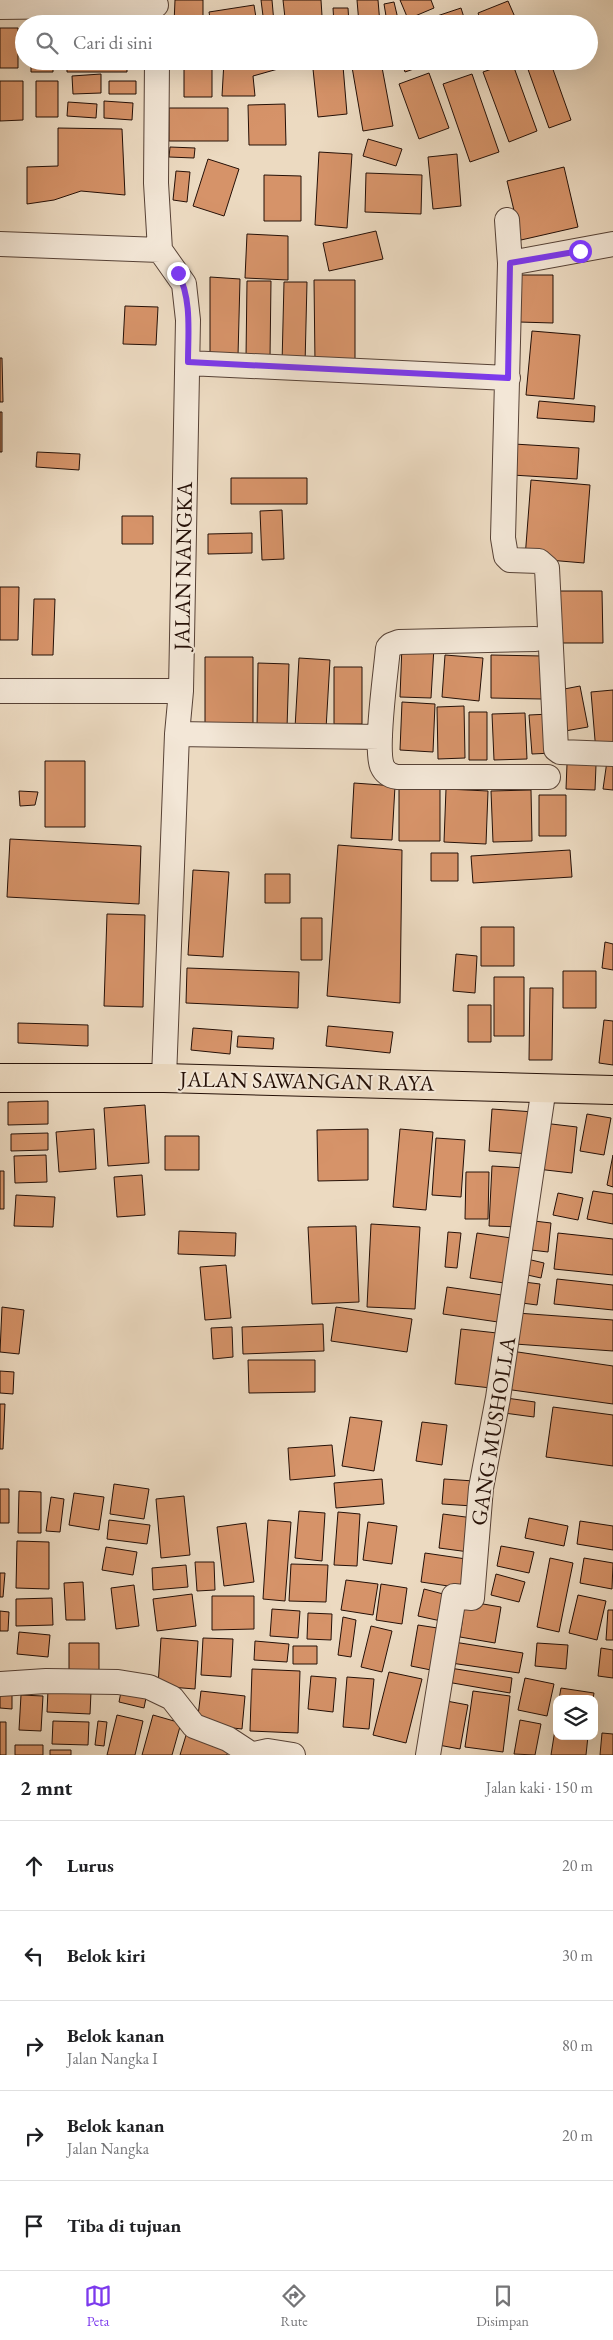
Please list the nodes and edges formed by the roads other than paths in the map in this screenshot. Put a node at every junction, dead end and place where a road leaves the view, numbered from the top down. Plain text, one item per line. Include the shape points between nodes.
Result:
1 (0, 7) edge
2 (157, 10) edge
3 (157, 70) edge
4 (507, 220) dead end
5 (0, 244) edge
6 (613, 244) edge
7 (160, 250) junction
8 (510, 263) junction
9 (188, 362) junction
10 (508, 378) junction
11 (535, 639) dead end
12 (0, 691) edge
13 (181, 691) junction
14 (177, 734) junction
15 (380, 736) junction
16 (613, 754) edge
17 (548, 776) dead end
18 (0, 1078) edge
19 (164, 1078) junction
20 (544, 1087) junction
21 (613, 1090) edge
22 (0, 1684) edge
23 (251, 1755) edge
24 (293, 1755) edge
25 (428, 1755) edge

1 - 2 street
3 - 7 street via 156,183
4 - 8 street
5 - 7 street
6 - 8 street
7 - 9 street, JALAN NANGKA via 184,284
8 - 10 street
9 - 10 street
9 - 13 street, JALAN NANGKA
10 - 16 street via 503,538 506,556 510,560 539,561 546,568 556,749 560,752
11 - 15 street via 391,644 388,648
12 - 13 street
13 - 14 street, JALAN NANGKA
14 - 15 street
14 - 19 street, JALAN NANGKA
15 - 17 street via 381,764 388,774 397,777
18 - 19 highway, JALAN SAWANGAN RAYA
19 - 20 highway, JALAN SAWANGAN RAYA
20 - 21 highway, JALAN SAWANGAN RAYA
20 - 25 street, GANG MUSHOLLA via 498,1398 481,1488 472,1598 454,1596
22 - 23 street via 118,1682 149,1688 172,1698 194,1726 228,1739
23 - 24 street via 268,1751

